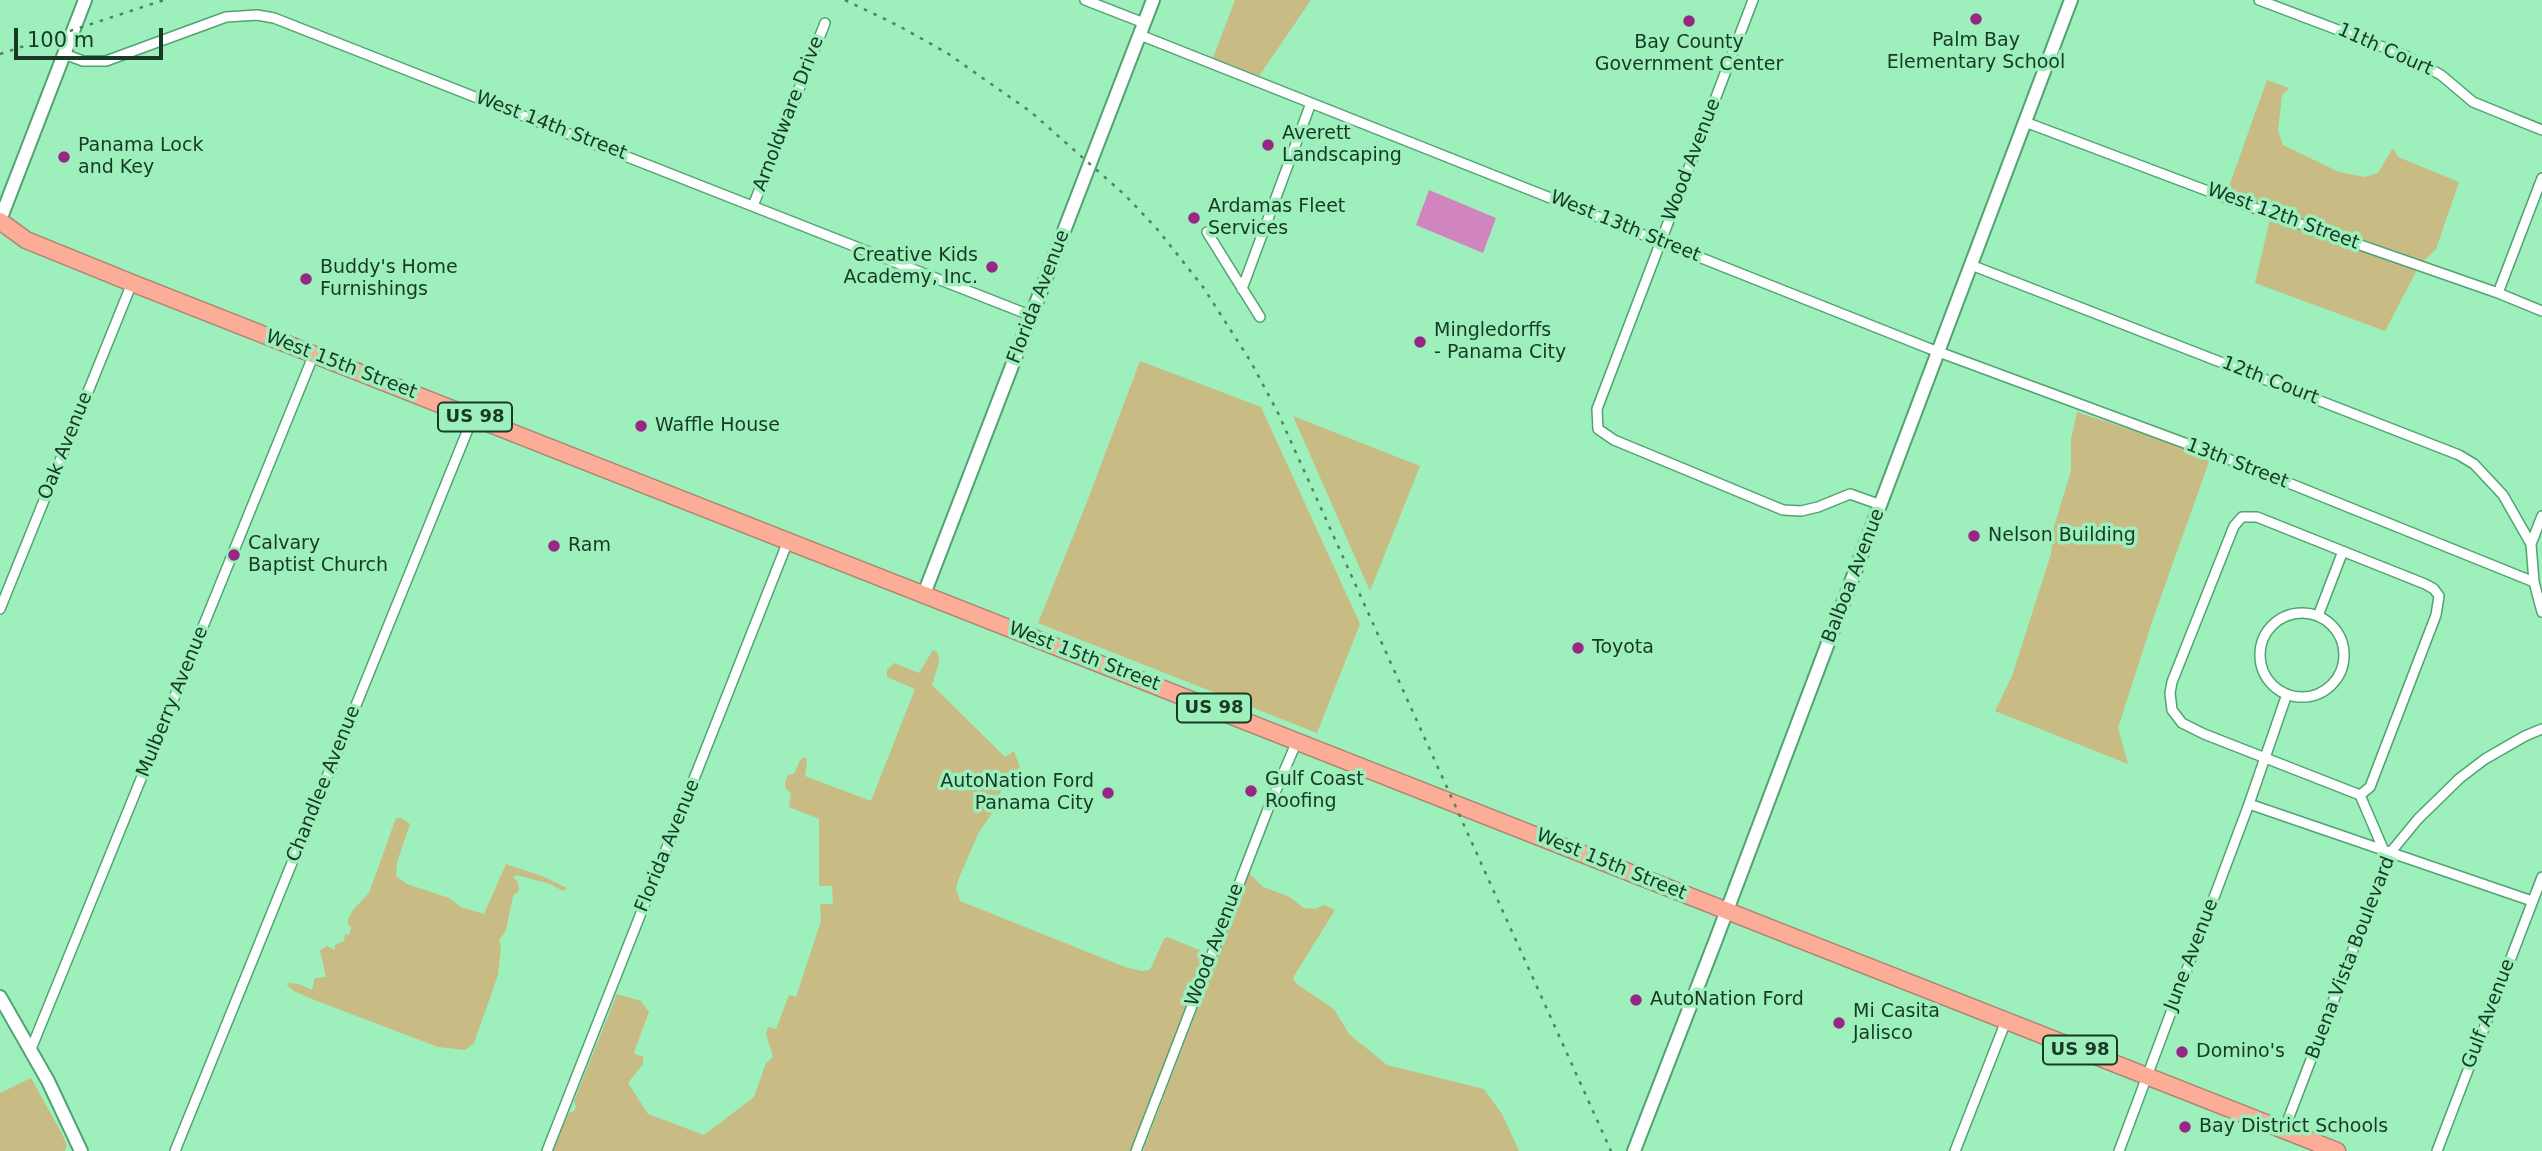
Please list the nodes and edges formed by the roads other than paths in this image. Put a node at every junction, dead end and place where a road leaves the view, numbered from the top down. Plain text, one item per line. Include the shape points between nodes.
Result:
1 (85, 0) edge
2 (1085, 0) edge
3 (1153, 0) edge
4 (1753, 0) edge
5 (2071, 0) edge
6 (2259, 0) edge
7 (825, 23) dead end
8 (1142, 29) junction
9 (64, 54) junction
10 (1311, 103) junction
11 (2025, 122) junction
12 (2542, 130) edge
13 (2542, 178) edge
14 (753, 206) junction
15 (0, 220) edge
16 (1207, 232) dead end
17 (0, 238) edge
18 (26, 240) junction
19 (1661, 242) junction
20 (1971, 265) junction
21 (132, 283) junction
22 (1242, 289) junction
23 (2498, 293) junction
24 (2542, 311) edge
25 (1032, 316) junction
26 (1260, 317) dead end
27 (1938, 351) junction
28 (314, 354) junction
29 (473, 417) junction
30 (1881, 505) junction
31 (2542, 516) edge
32 (788, 541) junction
33 (2531, 544) junction
34 (2343, 551) junction
35 (2534, 582) junction
36 (924, 594) junction
37 (0, 609) edge
38 (2542, 612) edge
39 (2318, 616) junction
40 (2287, 694) junction
41 (2542, 729) edge
42 (1297, 741) junction
43 (2265, 758) junction
44 (2360, 795) junction
45 (2249, 804) junction
46 (2387, 852) junction
47 (2542, 877) edge
48 (2532, 901) junction
49 (1727, 911) junction
50 (0, 997) edge
51 (2006, 1021) junction
52 (32, 1049) junction
53 (2146, 1076) junction
54 (2284, 1130) junction
55 (81, 1151) edge
56 (175, 1151) edge
57 (547, 1151) edge
58 (1136, 1151) edge
59 (1634, 1151) edge
60 (1955, 1151) edge
61 (2119, 1151) edge
62 (2337, 1151) edge
63 (2437, 1151) edge

1 - 9 street
2 - 8 street, West 13th Street
3 - 8 street, Florida Avenue
4 - 19 street, Wood Avenue
5 - 11 street, Balboa Avenue
6 - 12 street, 11th Court via 2404,55 2441,75 2473,102
7 - 14 street, Arnoldware Drive
8 - 10 street, West 13th Street
8 - 25 street, Florida Avenue
9 - 14 street, West 14th Street via 83,61 106,61 226,18 274,18
9 - 15 street
10 - 19 street, West 13th Street
10 - 22 street
11 - 20 street, Balboa Avenue
11 - 23 street, West 12th Street
13 - 23 street
14 - 25 street, West 14th Street
15 - 18 highway, West 15th Street / US 98
16 - 22 street
17 - 18 highway, West 15th Street / US 98
18 - 21 highway, West 15th Street / US 98
19 - 27 street, West 13th Street
19 - 30 street, Wood Avenue via 1597,409 1598,429 1614,440 1783,510 1818,507 1850,494
20 - 27 street, Balboa Avenue
20 - 33 street, 12th Court via 2459,455 2503,495
21 - 28 highway, West 15th Street / US 98
21 - 37 street, Oak Avenue
22 - 26 street
23 - 24 street, West 12th Street
25 - 36 street, Florida Avenue
27 - 30 street, Balboa Avenue
27 - 35 street, 13th Street via 2244,465
28 - 29 highway, West 15th Street / US 98
28 - 52 street, Mulberry Avenue
29 - 32 highway, West 15th Street / US 98
29 - 56 street, Chandlee Avenue
30 - 49 street, Balboa Avenue
31 - 33 street
32 - 36 highway, West 15th Street / US 98
32 - 57 street, Florida Avenue
33 - 35 street
34 - 39 street
34 - 43 street via 2257,517 2238,520 2172,682 2172,710 2182,723
34 - 44 street via 2426,584 2440,600 2370,787
35 - 38 street
36 - 42 highway, West 15th Street / US 98
39 - 40 street via 2341,637 2341,670 2321,692
39 - 40 street via 2305,613 2283,618 2262,642 2263,669 2270,682
40 - 43 street, June Avenue
41 - 46 street, Buena Vista Boulevard via 2460,778
42 - 49 highway, West 15th Street / US 98
42 - 58 street, Wood Avenue
43 - 44 street
43 - 45 street, June Avenue
44 - 46 street
45 - 46 street
45 - 53 street, June Avenue
46 - 48 street
46 - 54 street, Buena Vista Boulevard
47 - 48 street, Gulf Avenue
48 - 63 street, Gulf Avenue
49 - 51 highway, West 15th Street / US 98
49 - 59 street, Balboa Avenue
50 - 52 street
51 - 53 highway, West 15th Street / US 98
51 - 60 street
52 - 55 street
53 - 54 highway, West 15th Street / US 98
53 - 61 street, June Avenue
54 - 62 highway, West 15th Street / US 98

